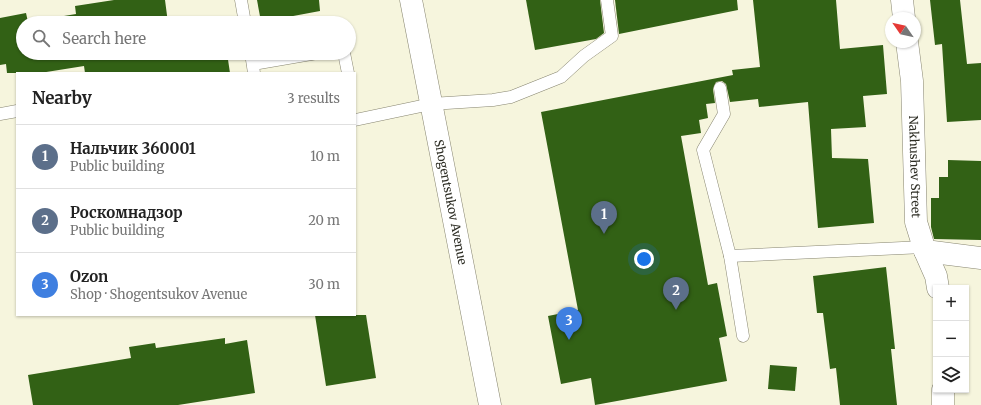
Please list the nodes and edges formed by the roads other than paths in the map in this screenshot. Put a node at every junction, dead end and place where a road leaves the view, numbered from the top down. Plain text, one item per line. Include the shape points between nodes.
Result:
1 (241, 0) edge
2 (411, 0) edge
3 (607, 0) edge
4 (902, 0) edge
5 (903, 12) edge
6 (244, 16) edge
7 (908, 48) edge
8 (272, 60) edge
9 (345, 60) edge
10 (253, 63) edge
11 (348, 72) edge
12 (720, 88) dead end
13 (431, 104) junction
14 (16, 111) edge
15 (0, 114) edge
16 (356, 116) edge
17 (925, 249) junction
18 (730, 256) junction
19 (981, 258) edge
20 (938, 285) edge
21 (743, 336) dead end
22 (943, 393) edge
23 (490, 405) edge
24 (942, 405) edge

1 - 6 lane
2 - 13 main road, Shogentsukov Avenue
3 - 13 lane via 612,36 561,77 511,97
4 - 5 main road
7 - 17 main road, Nakhushev Street via 912,81 916,222
8 - 10 lane
9 - 11 lane
12 - 18 lane via 724,114 703,150
13 - 16 lane
13 - 23 main road, Shogentsukov Avenue
14 - 15 lane
17 - 18 lane
17 - 19 main road
17 - 20 main road, Nakhushev Street
18 - 21 lane
22 - 24 main road

